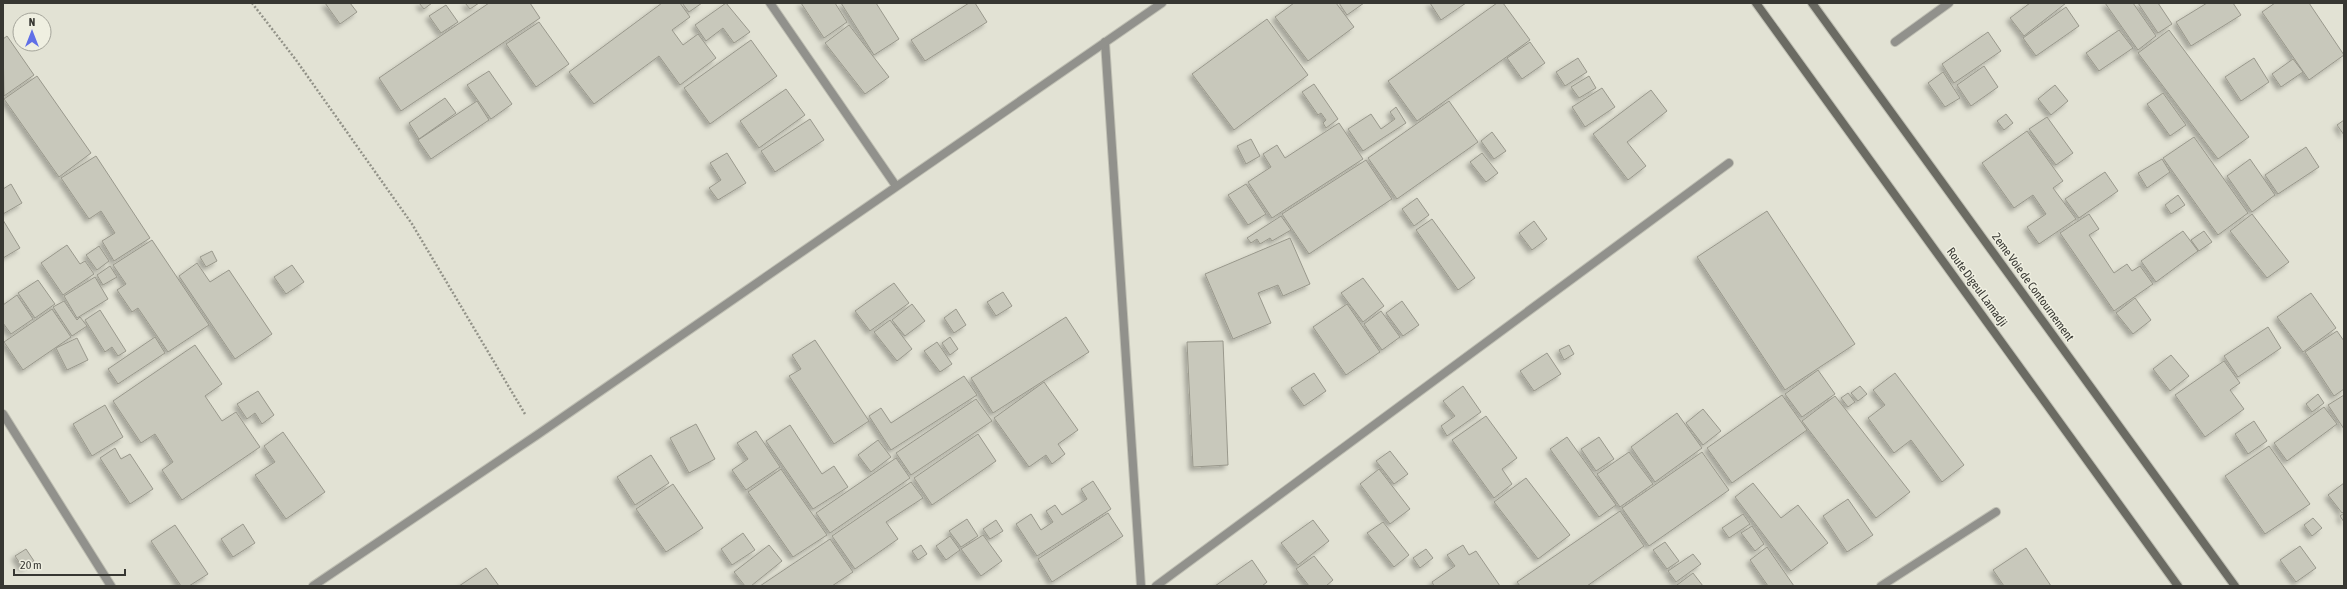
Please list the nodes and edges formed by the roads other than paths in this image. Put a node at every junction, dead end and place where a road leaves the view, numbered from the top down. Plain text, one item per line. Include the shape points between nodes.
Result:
1 (770, 3) edge
2 (1162, 3) edge
3 (1756, 3) edge
4 (1812, 3) edge
5 (1948, 3) edge
6 (1105, 42) junction
7 (1895, 42) dead end
8 (1729, 163) dead end
9 (896, 186) junction
10 (3, 414) edge
11 (1996, 512) dead end
12 (111, 586) edge
13 (313, 586) edge
14 (1141, 586) edge
15 (1156, 586) edge
16 (1881, 586) edge
17 (2178, 586) edge
18 (2235, 586) edge

1 - 9 street
2 - 6 street
3 - 17 main road, Route Digeul Lamadji
4 - 18 main road, 2eme Voie de Contournement
5 - 7 street
6 - 9 street
6 - 14 street
8 - 15 street
9 - 13 street via 537,435
10 - 12 street
11 - 16 street

